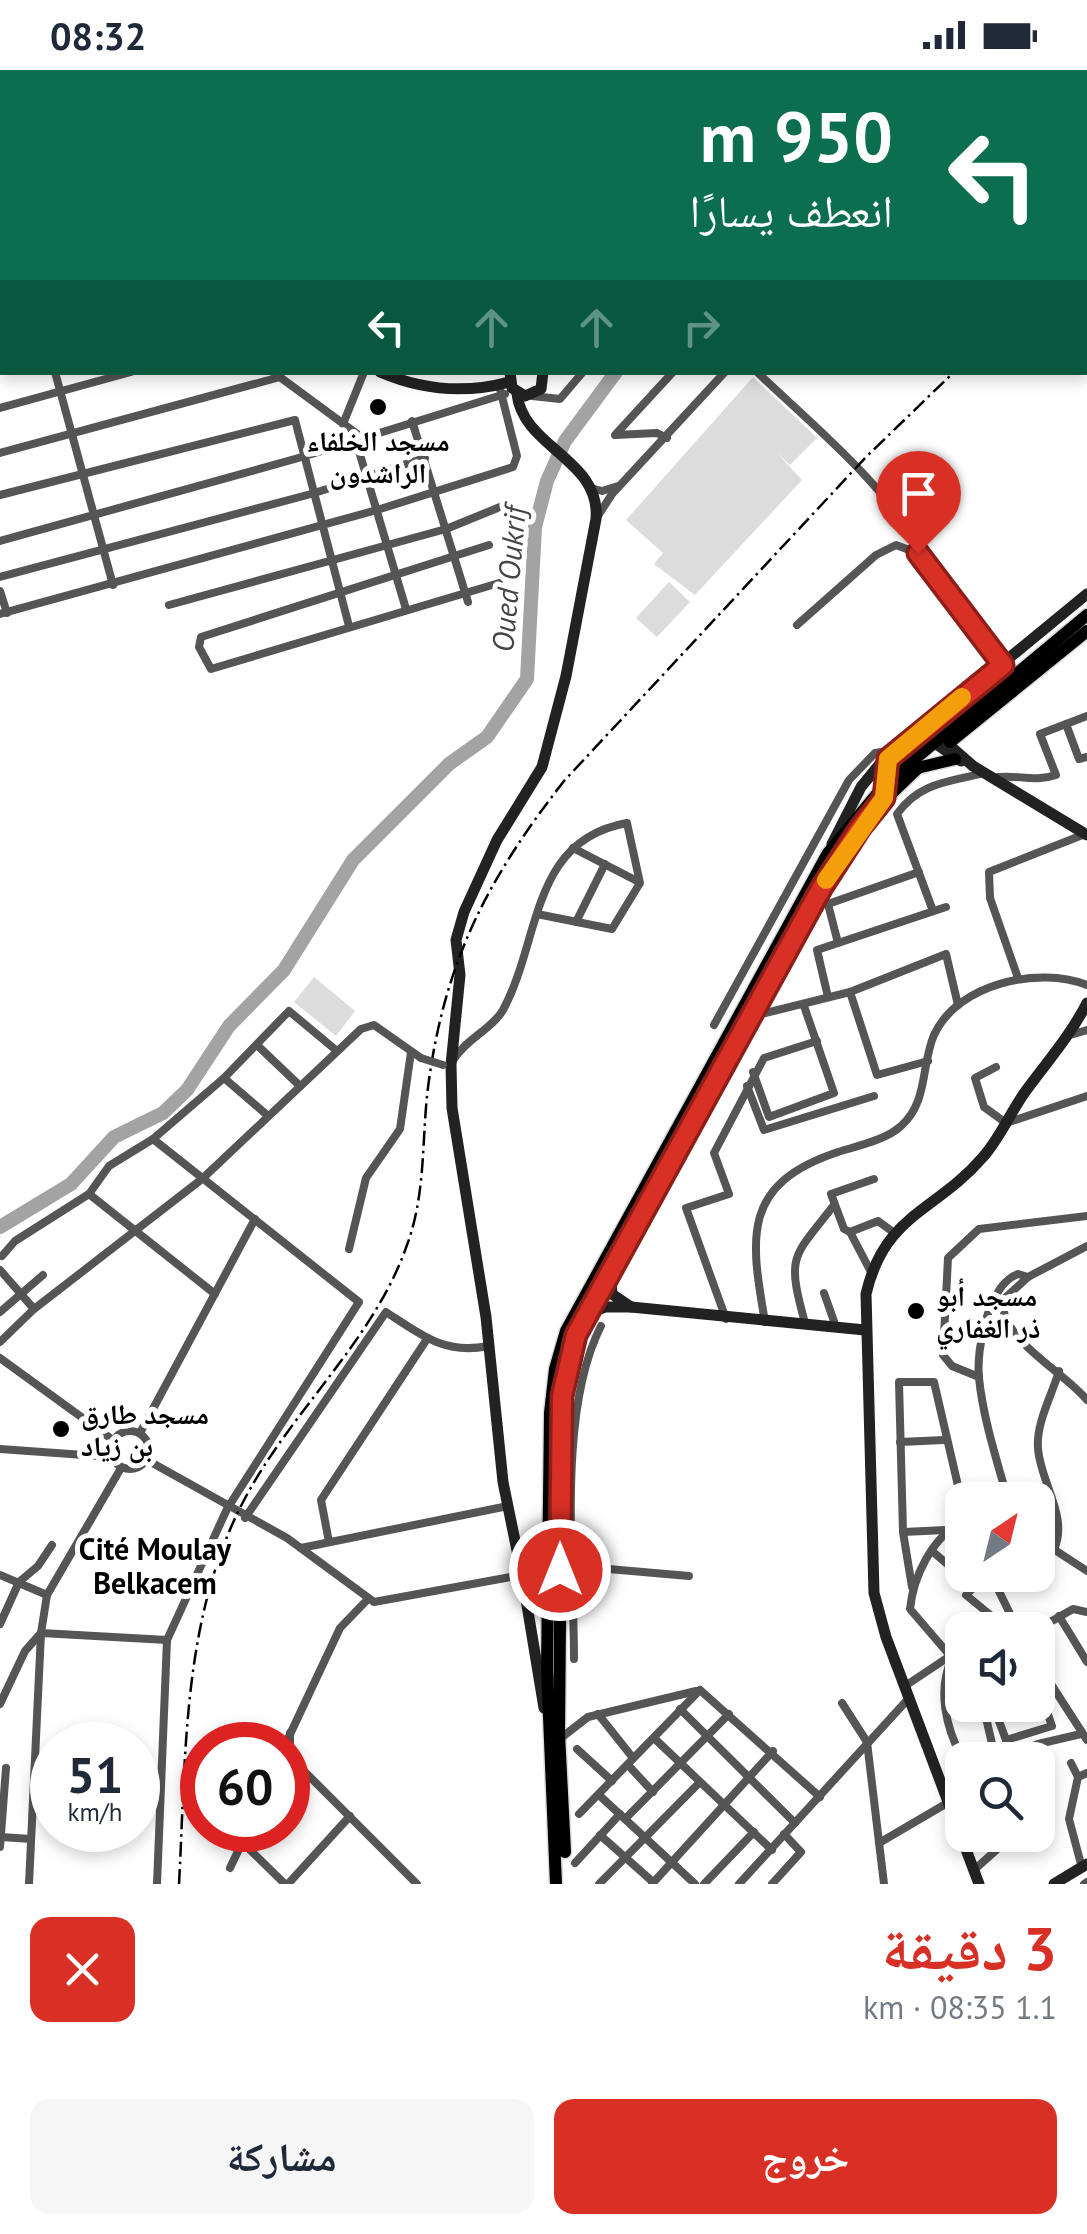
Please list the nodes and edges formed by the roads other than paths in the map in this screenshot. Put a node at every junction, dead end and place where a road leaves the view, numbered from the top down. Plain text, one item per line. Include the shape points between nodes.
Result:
1 (56, 375) edge
2 (120, 375) edge
3 (277, 375) edge
4 (363, 375) edge
5 (392, 375) edge
6 (543, 375) edge
7 (580, 375) edge
8 (670, 375) edge
9 (722, 375) edge
10 (760, 375) edge
11 (514, 389) edge
12 (61, 392) junction
13 (554, 400) junction
14 (0, 408) edge
15 (412, 421) junction
16 (343, 424) junction
17 (71, 434) junction
18 (357, 437) junction
19 (667, 438) junction
20 (0, 453) edge
21 (302, 457) junction
22 (424, 458) junction
23 (83, 476) junction
24 (370, 476) junction
25 (622, 484) junction
26 (591, 488) junction
27 (434, 492) junction
28 (312, 494) junction
29 (0, 496) edge
30 (500, 507) dead end
31 (377, 510) junction
32 (94, 516) junction
33 (596, 519) junction
34 (320, 526) junction
35 (446, 529) junction
36 (0, 541) edge
37 (389, 544) junction
38 (489, 545) dead end
39 (104, 548) junction
40 (918, 553) junction
41 (454, 559) junction
42 (330, 561) junction
43 (396, 576) junction
44 (0, 577) edge
45 (500, 583) dead end
46 (113, 585) junction
47 (0, 590) edge
48 (340, 594) junction
49 (1087, 594) edge
50 (467, 597) junction
51 (169, 605) dead end
52 (406, 609) junction
53 (3, 614) edge
54 (1087, 614) edge
55 (349, 626) junction
56 (797, 626) dead end
57 (1087, 630) edge
58 (1003, 665) junction
59 (1087, 716) edge
60 (1066, 724) junction
61 (963, 731) junction
62 (942, 744) junction
63 (893, 754) junction
64 (958, 757) junction
65 (1087, 757) edge
66 (917, 768) junction
67 (989, 775) junction
68 (886, 783) junction
69 (884, 798) junction
70 (1086, 835) edge
71 (572, 848) junction
72 (828, 852) junction
73 (604, 864) junction
74 (918, 872) junction
75 (640, 883) junction
76 (790, 887) junction
77 (805, 896) junction
78 (946, 907) dead end
79 (933, 912) junction
80 (537, 914) junction
81 (576, 922) junction
82 (838, 942) junction
83 (1018, 978) junction
84 (1087, 985) edge
85 (850, 992) junction
86 (828, 997) junction
87 (1087, 1003) edge
88 (958, 1005) junction
89 (804, 1006) junction
90 (749, 1012) junction
91 (714, 1025) dead end
92 (1087, 1030) edge
93 (1070, 1034) junction
94 (817, 1041) junction
95 (256, 1044) junction
96 (338, 1051) junction
97 (412, 1052) junction
98 (928, 1061) junction
99 (447, 1065) junction
100 (996, 1067) dead end
101 (753, 1072) junction
102 (224, 1078) junction
103 (300, 1086) junction
104 (747, 1086) junction
105 (874, 1096) dead end
106 (1087, 1096) edge
107 (268, 1115) junction
108 (1006, 1123) junction
109 (153, 1139) junction
110 (202, 1179) junction
111 (874, 1179) dead end
112 (89, 1194) junction
113 (834, 1205) junction
114 (1087, 1216) edge
115 (255, 1220) junction
116 (140, 1230) junction
117 (850, 1232) junction
118 (893, 1232) junction
119 (1087, 1246) edge
120 (349, 1249) dead end
121 (2, 1256) edge
122 (0, 1270) edge
123 (871, 1272) junction
124 (44, 1274) dead end
125 (1028, 1277) junction
126 (824, 1293) dead end
127 (20, 1294) junction
128 (215, 1294) junction
129 (601, 1294) junction
130 (34, 1309) junction
131 (0, 1312) edge
132 (726, 1319) junction
133 (765, 1322) junction
134 (805, 1324) junction
135 (601, 1326) dead end
136 (836, 1327) junction
137 (865, 1330) junction
138 (427, 1339) junction
139 (0, 1342) edge
140 (488, 1346) junction
141 (0, 1358) edge
142 (1059, 1371) junction
143 (979, 1377) junction
144 (1087, 1400) edge
145 (140, 1433) junction
146 (113, 1440) junction
147 (944, 1440) junction
148 (900, 1442) junction
149 (0, 1449) edge
150 (112, 1458) junction
151 (147, 1460) junction
152 (121, 1468) junction
153 (956, 1482) edge
154 (1004, 1482) edge
155 (1048, 1482) edge
156 (508, 1506) junction
157 (1055, 1508) edge
158 (227, 1509) junction
159 (245, 1518) junction
160 (945, 1530) edge
161 (945, 1531) edge
162 (903, 1532) junction
163 (329, 1542) junction
164 (52, 1545) dead end
165 (1055, 1545) edge
166 (301, 1548) junction
167 (932, 1550) junction
168 (1055, 1550) edge
169 (561, 1570) junction
170 (1087, 1572) edge
171 (522, 1574) junction
172 (0, 1575) edge
173 (689, 1576) dead end
174 (19, 1582) junction
175 (912, 1588) junction
176 (47, 1596) junction
177 (368, 1599) junction
178 (987, 1612) edge
179 (1087, 1612) edge
180 (1059, 1616) junction
181 (1055, 1618) edge
182 (0, 1623) edge
183 (41, 1633) junction
184 (167, 1640) junction
185 (567, 1646) junction
186 (945, 1651) edge
187 (574, 1659) dead end
188 (1087, 1662) edge
189 (945, 1663) edge
190 (700, 1690) junction
191 (1055, 1690) edge
192 (907, 1691) junction
193 (842, 1703) dead end
194 (0, 1704) edge
195 (680, 1709) junction
196 (598, 1714) junction
197 (730, 1714) junction
198 (37, 1722) edge
199 (295, 1722) edge
200 (949, 1722) edge
201 (987, 1722) edge
202 (999, 1722) edge
203 (1051, 1722) edge
204 (1085, 1736) edge
205 (709, 1738) junction
206 (655, 1739) junction
207 (1006, 1740) joint
208 (554, 1741) junction
209 (867, 1742) junction
210 (1050, 1742) edge
211 (577, 1749) dead end
212 (773, 1751) junction
213 (630, 1761) junction
214 (1070, 1763) dead end
215 (683, 1765) junction
216 (1082, 1775) edge
217 (310, 1777) edge
218 (749, 1780) junction
219 (0, 1781) edge
220 (612, 1781) junction
221 (700, 1782) junction
222 (653, 1792) junction
223 (945, 1794) edge
224 (599, 1795) junction
225 (820, 1797) junction
226 (945, 1804) edge
227 (726, 1805) junction
228 (579, 1814) dead end
229 (350, 1816) junction
230 (622, 1817) junction
231 (795, 1823) junction
232 (754, 1832) junction
233 (784, 1834) junction
234 (600, 1835) junction
235 (1, 1837) edge
236 (646, 1838) junction
237 (30, 1839) edge
238 (879, 1843) junction
239 (0, 1847) edge
240 (772, 1850) junction
241 (31, 1852) edge
242 (238, 1852) edge
243 (252, 1852) edge
244 (967, 1852) edge
245 (994, 1852) edge
246 (624, 1856) junction
247 (672, 1862) junction
248 (575, 1863) dead end
249 (1084, 1866) edge
250 (230, 1868) dead end
251 (974, 1870) junction
252 (601, 1883) edge
253 (652, 1883) edge
254 (28, 1884) edge
255 (157, 1884) edge
256 (286, 1884) edge
257 (416, 1884) edge
258 (556, 1884) edge
259 (564, 1884) edge
260 (695, 1884) edge
261 (704, 1884) edge
262 (739, 1884) edge
263 (772, 1884) edge
264 (884, 1884) edge
265 (979, 1884) edge
266 (1054, 1884) edge

1 - 12 street
2 - 12 street
3 - 16 street
3 - 17 street
4 - 16 street
5 - 11 street via 446,389
6 - 11 street
6 - 13 street
7 - 13 street
8 - 19 street via 615,436
9 - 19 street
10 - 40 street via 880,494
11 - 13 street
11 - 15 street
11 - 26 street via 528,418
11 - 27 street via 515,465
12 - 14 street
12 - 17 street
15 - 18 street
15 - 22 street
16 - 18 street
17 - 20 street
17 - 23 street
18 - 21 street
18 - 24 street
19 - 25 street
21 - 23 street via 295,420
21 - 28 street
21 - 32 street
22 - 24 street
22 - 27 street
23 - 29 street
23 - 32 street
24 - 28 street
24 - 31 street
25 - 26 street
25 - 33 street
26 - 33 street
27 - 31 street
27 - 35 street
28 - 34 street
28 - 39 street
30 - 35 street
31 - 34 street
31 - 37 street
32 - 36 street
32 - 39 street
33 - 99 street via 542,768 497,840 460,926
34 - 42 street
34 - 46 street
35 - 37 street
35 - 41 street
37 - 42 street
37 - 43 street
38 - 41 street
39 - 44 street
39 - 46 street
40 - 56 street via 896,545 876,555
40 - 58 street
41 - 43 street
41 - 50 street
42 - 48 street
42 - 51 street
43 - 48 street
43 - 52 street
45 - 50 street
46 - 53 street
47 - 53 street
48 - 55 street
48 - 55 street via 201,637 199,647 211,669
49 - 58 street
50 - 52 street
52 - 55 street
54 - 62 main road
57 - 61 main road
58 - 63 street
59 - 60 street
60 - 65 street via 1080,760
60 - 67 street via 1040,734 1056,775
61 - 62 main road
61 - 64 main road
62 - 64 street
62 - 66 main road
62 - 68 main road
63 - 68 street
63 - 72 street via 861,787
63 - 76 street via 876,753 849,780
64 - 66 main road
64 - 67 street
66 - 69 main road
67 - 70 street
67 - 74 street via 927,787 896,814
68 - 69 street
68 - 72 main road
69 - 90 main road
70 - 83 street via 989,872 990,898
71 - 73 street
71 - 75 street via 600,828 628,823
71 - 80 street
72 - 77 main road
73 - 75 street
73 - 81 street
74 - 79 street
74 - 82 street via 828,904
75 - 81 street via 612,929
76 - 77 street
76 - 91 street
77 - 90 main road
78 - 79 street
79 - 82 street
80 - 81 street
80 - 99 street via 502,1013
82 - 86 street via 817,950
83 - 84 street via 1064,975
83 - 88 street
85 - 86 street
85 - 88 street via 946,954
85 - 98 street via 877,1074
86 - 89 street
87 - 93 street
88 - 98 street via 933,1038
89 - 90 street
89 - 94 street
90 - 129 main road
90 - 129 main road
92 - 93 street
93 - 108 street
94 - 101 street via 764,1058
94 - 101 street via 834,1093 769,1117
95 - 96 street via 288,1011
95 - 102 street
95 - 103 street
96 - 97 street via 361,1028 374,1025
96 - 103 street
97 - 99 street, bridge
97 - 120 street via 400,1128 366,1178
98 - 133 street via 914,1111 899,1129 791,1172 768,1193 753,1242
99 - 140 street
100 - 108 street via 975,1078 984,1107
101 - 104 street
102 - 107 street
102 - 109 street
103 - 107 street
104 - 105 street via 764,1130
104 - 132 street via 714,1153 729,1194 686,1208
106 - 108 street
107 - 110 street
108 - 118 street via 972,1170
109 - 110 street
109 - 112 street via 109,1166
110 - 115 street
110 - 116 street
111 - 113 street via 831,1194
112 - 116 street
112 - 121 street
113 - 117 street
113 - 134 street via 798,1246 795,1284
114 - 143 street via 978,1229 948,1258 943,1355
115 - 128 street
115 - 158 street via 360,1302
116 - 128 street
116 - 130 street
117 - 118 street via 878,1221
117 - 123 street
118 - 123 street
119 - 125 street
122 - 127 street
123 - 137 street
124 - 127 street
125 - 142 street via 1002,1301 1002,1318
125 - 143 street via 1010,1277 993,1300
126 - 136 street
127 - 130 street
127 - 131 street
128 - 145 street
129 - 132 street via 632,1307
129 - 169 main road via 568,1360 562,1396
129 - 169 main road via 566,1331 553,1380
130 - 139 street
132 - 133 street
133 - 134 street
134 - 136 street
135 - 169 street via 574,1426
136 - 137 street
137 - 192 street via 870,1568
138 - 140 street via 463,1352
138 - 159 street via 386,1312
138 - 163 street via 321,1500
140 - 156 street
141 - 146 street
142 - 144 street
142 - 155 street via 1038,1448
143 - 154 street
145 - 146 street via 122,1432
145 - 151 street via 150,1448
146 - 150 street
147 - 148 street
147 - 148 street via 934,1382 900,1382
147 - 153 street
148 - 162 street
149 - 150 street
150 - 152 street
151 - 152 street
151 - 158 street
152 - 176 street
156 - 163 street
156 - 171 street
157 - 165 street
158 - 159 street
158 - 184 street
159 - 166 street
160 - 162 street
161 - 167 street
162 - 175 street
163 - 166 street
164 - 174 street
166 - 177 street
167 - 175 street
167 - 178 street via 974,1587 966,1594
168 - 170 street
169 - 171 street
169 - 173 street
169 - 185 main road
169 - 208 main road
171 - 177 street
171 - 208 street
172 - 174 street
174 - 176 street
174 - 182 street
175 - 186 street via 914,1618
176 - 183 street
177 - 199 street via 340,1628
179 - 180 street
180 - 181 street
180 - 188 street
183 - 184 street
183 - 194 street via 24,1651
183 - 198 street
184 - 255 street
185 - 187 street
185 - 208 main road
189 - 192 street
190 - 195 street
190 - 196 street
190 - 197 street
191 - 204 street
192 - 209 street
192 - 223 street
193 - 209 street
195 - 205 street
195 - 206 street
196 - 208 street
196 - 213 street
197 - 205 street
197 - 212 street
200 - 201 street via 962,1758 993,1748
202 - 207 street
203 - 207 street
204 - 210 street
205 - 215 street
205 - 218 street
206 - 213 street
206 - 215 street
208 - 258 main road
208 - 259 main road
209 - 225 street
209 - 238 street
211 - 220 street
212 - 218 street
212 - 225 street
213 - 220 street
213 - 222 street
214 - 216 street
215 - 221 street
215 - 222 street
216 - 249 street via 1069,1819
217 - 229 street
218 - 227 street
218 - 231 street
219 - 235 street via 6,1768
220 - 224 street
221 - 227 street
221 - 236 street
222 - 230 street
224 - 228 street
224 - 230 street
225 - 231 street
226 - 238 street
227 - 232 street
227 - 247 street
229 - 256 street
229 - 257 street
230 - 234 street
230 - 236 street
231 - 233 street
232 - 240 street
232 - 261 street
233 - 240 street
233 - 263 street via 802,1852
234 - 246 street
234 - 248 street
235 - 237 street
235 - 239 street
236 - 246 street
236 - 247 street
238 - 264 street
240 - 262 street
241 - 254 street
242 - 250 street
243 - 256 street
244 - 251 street
245 - 251 street
246 - 252 street
246 - 253 street
247 - 253 street
247 - 260 street
249 - 266 street
251 - 265 street

